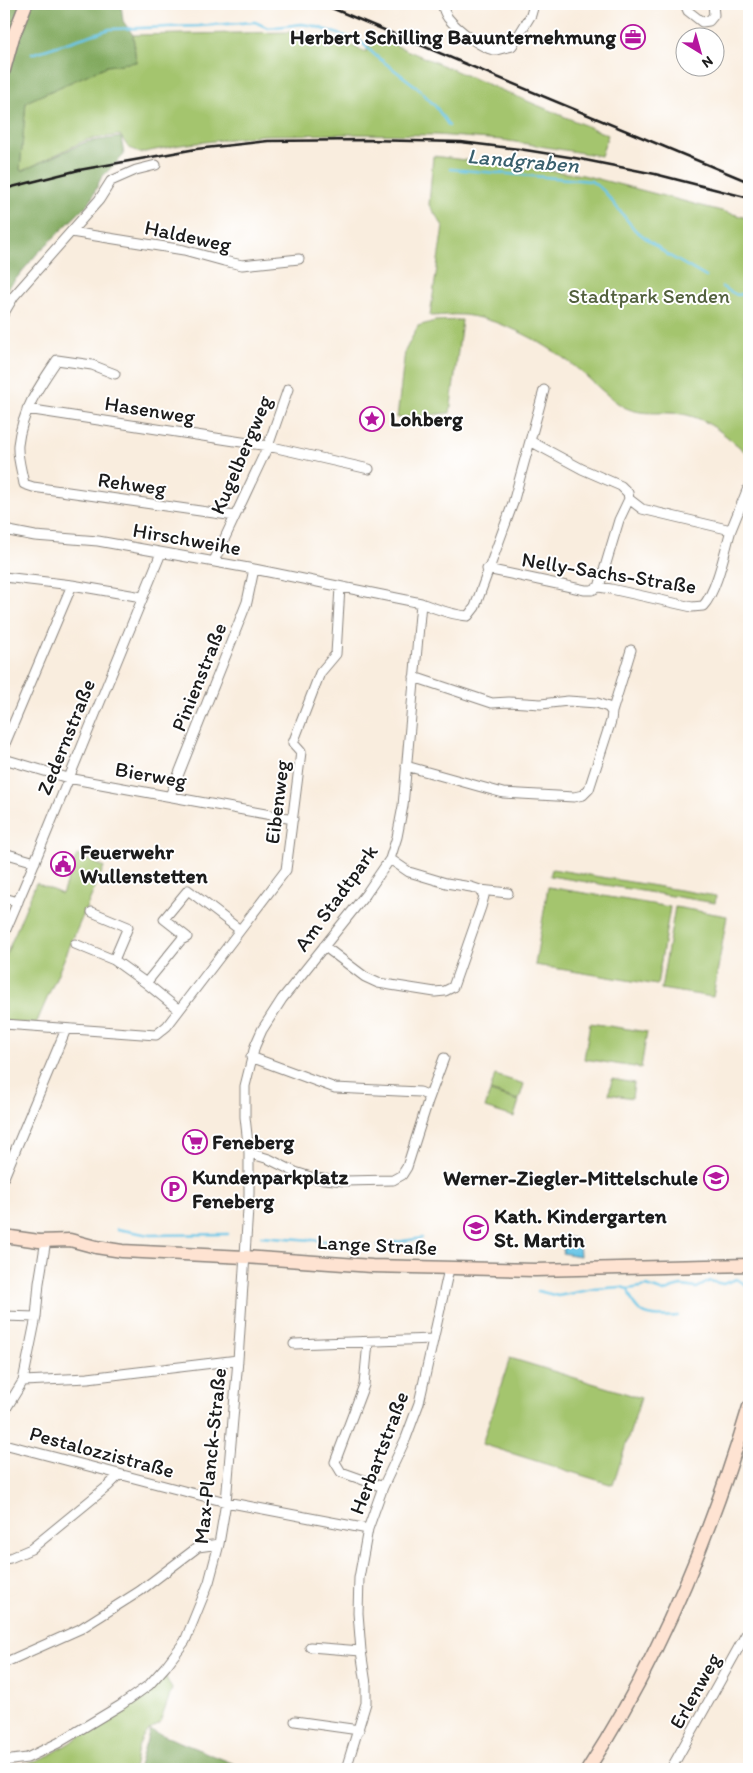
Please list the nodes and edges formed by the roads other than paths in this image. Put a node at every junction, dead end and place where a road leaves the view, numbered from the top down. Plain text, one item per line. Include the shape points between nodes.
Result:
1 (26, 4) edge
2 (442, 4) edge
3 (531, 4) edge
4 (685, 4) edge
5 (713, 4) edge
6 (4, 70) edge
7 (156, 165) dead end
8 (71, 232) junction
9 (298, 259) dead end
10 (4, 313) edge
11 (116, 374) dead end
12 (288, 389) dead end
13 (544, 390) dead end
14 (27, 409) junction
15 (530, 441) junction
16 (268, 446) junction
17 (369, 469) dead end
18 (748, 488) edge
19 (629, 499) junction
20 (235, 516) junction
21 (4, 530) edge
22 (731, 530) junction
23 (161, 552) junction
24 (214, 562) junction
25 (254, 569) junction
26 (487, 569) junction
27 (4, 577) edge
28 (72, 584) junction
29 (340, 586) junction
30 (599, 587) junction
31 (142, 598) junction
32 (421, 603) junction
33 (631, 650) dead end
34 (414, 677) junction
35 (612, 712) junction
36 (4, 746) edge
37 (4, 760) edge
38 (406, 766) junction
39 (68, 778) junction
40 (170, 796) junction
41 (293, 819) junction
42 (4, 853) edge
43 (390, 859) junction
44 (35, 862) junction
45 (480, 890) junction
46 (508, 893) dead end
47 (4, 898) edge
48 (18, 902) junction
49 (92, 912) dead end
50 (240, 930) junction
51 (4, 934) edge
52 (75, 944) dead end
53 (324, 946) junction
54 (114, 960) junction
55 (146, 983) junction
56 (179, 1010) junction
57 (4, 1024) edge
58 (66, 1029) junction
59 (251, 1057) junction
60 (444, 1058) dead end
61 (428, 1101) junction
62 (249, 1154) junction
63 (4, 1177) edge
64 (4, 1236) edge
65 (46, 1240) junction
66 (245, 1257) junction
67 (749, 1265) edge
68 (449, 1269) junction
69 (4, 1316) edge
70 (36, 1318) junction
71 (433, 1339) junction
72 (368, 1342) junction
73 (294, 1344) dead end
74 (238, 1360) junction
75 (23, 1381) junction
76 (749, 1408) edge
77 (4, 1412) edge
78 (4, 1444) edge
79 (119, 1475) junction
80 (383, 1487) junction
81 (226, 1502) junction
82 (368, 1529) junction
83 (219, 1544) junction
84 (4, 1559) edge
85 (749, 1629) edge
86 (310, 1647) dead end
87 (361, 1651) junction
88 (4, 1662) edge
89 (295, 1721) dead end
90 (359, 1730) junction
91 (4, 1761) edge
92 (346, 1769) edge
93 (588, 1769) edge
94 (671, 1769) edge

1 - 6 street
2 - 3 street via 453,24 495,50 512,46 531,15
4 - 5 street via 688,11 702,22 714,16
7 - 8 street via 111,182 100,200
8 - 9 street, Haldeweg via 184,250 242,265
8 - 10 street via 14,296
11 - 14 street via 92,365 57,360
12 - 16 street, Kugelbergweg
13 - 15 street, Nelly-Sachs-Straße
14 - 16 street, Hasenweg
14 - 20 street, Rehweg via 18,447 24,484
15 - 19 street via 582,470 621,486
15 - 26 street, Nelly-Sachs-Straße via 513,503
16 - 17 street, Hasenweg
16 - 20 street, Kugelbergweg
18 - 22 street, Nelly-Sachs-Straße
19 - 22 street via 642,509
19 - 30 street via 619,520
20 - 24 street, Kugelbergweg
21 - 23 street, Hirschweihe
22 - 30 street, Nelly-Sachs-Straße via 713,590 703,606 692,607
23 - 24 street, Hirschweihe
23 - 31 street, Zedernstraße
24 - 25 street, Hirschweihe
25 - 29 street, Hirschweihe
25 - 40 street, Pinienstraße via 248,602
26 - 30 street, Nelly-Sachs-Straße via 585,590
26 - 32 street, Nelly-Sachs-Straße via 475,606 468,616
27 - 28 street
28 - 31 street
28 - 36 street
29 - 32 street, Hirschweihe
29 - 41 street, Eibenweg via 336,654 320,673 293,742 301,752
31 - 39 street, Zedernstraße
32 - 34 street, Am Stadtpark
33 - 35 street
34 - 35 street via 492,703 597,703
34 - 38 street, Am Stadtpark
35 - 38 street via 589,788 583,796 503,793
37 - 39 street, Bierweg
38 - 43 street, Am Stadtpark via 403,806
39 - 40 street, Bierweg
39 - 44 street, Zedernstraße
40 - 41 street, Bierweg
41 - 50 street, Eibenweg via 286,870
42 - 44 street
43 - 45 street via 425,878
43 - 53 street, Am Stadtpark
44 - 48 street, Zedernstraße
45 - 46 street
45 - 53 street via 484,896 458,976 453,987 445,991 378,983 364,977
47 - 48 street
48 - 51 street, Zedernstraße
49 - 54 street via 128,927
50 - 55 street via 188,890 164,919 187,937
50 - 56 street, Eibenweg
52 - 54 street
53 - 59 street, Am Stadtpark via 278,1005 262,1030
54 - 55 street
55 - 56 street
56 - 58 street, Eibenweg via 156,1035
57 - 58 street
58 - 63 street
59 - 61 street via 335,1088 420,1092 427,1095
59 - 62 street, Am Stadtpark via 244,1086
60 - 61 street
61 - 62 street via 407,1167 394,1180 314,1178
62 - 66 street, Am Stadtpark
64 - 65 street, Lange Straße
65 - 66 street, Lange Straße via 70,1240 135,1252
65 - 70 street
66 - 68 street, Lange Straße
66 - 74 street, Max-Planck-Straße
67 - 68 street, Lange Straße
68 - 71 street, Herbartstraße
69 - 70 street
70 - 75 street
71 - 72 street
71 - 80 street, Herbartstraße via 420,1403
72 - 73 street
72 - 80 street via 364,1385 335,1462 341,1472
74 - 75 street via 88,1378
74 - 81 street, Max-Planck-Straße
75 - 77 street
76 - 93 street via 697,1558 648,1665
78 - 79 street, Pestalozzistraße
79 - 81 street, Pestalozzistraße
79 - 84 street via 31,1549
80 - 82 street, Herbartstraße
81 - 82 street, Pestalozzistraße
81 - 83 street, Max-Planck-Straße
82 - 87 street, Herbartstraße via 359,1585
83 - 88 street via 198,1547 140,1591 80,1629
83 - 91 street, Max-Planck-Straße via 209,1582 185,1640 149,1685 58,1743 27,1758
85 - 94 street, Erlenweg
86 - 87 street
87 - 90 street, Herbartstraße via 366,1703
89 - 90 street
90 - 92 street, Herbartstraße

